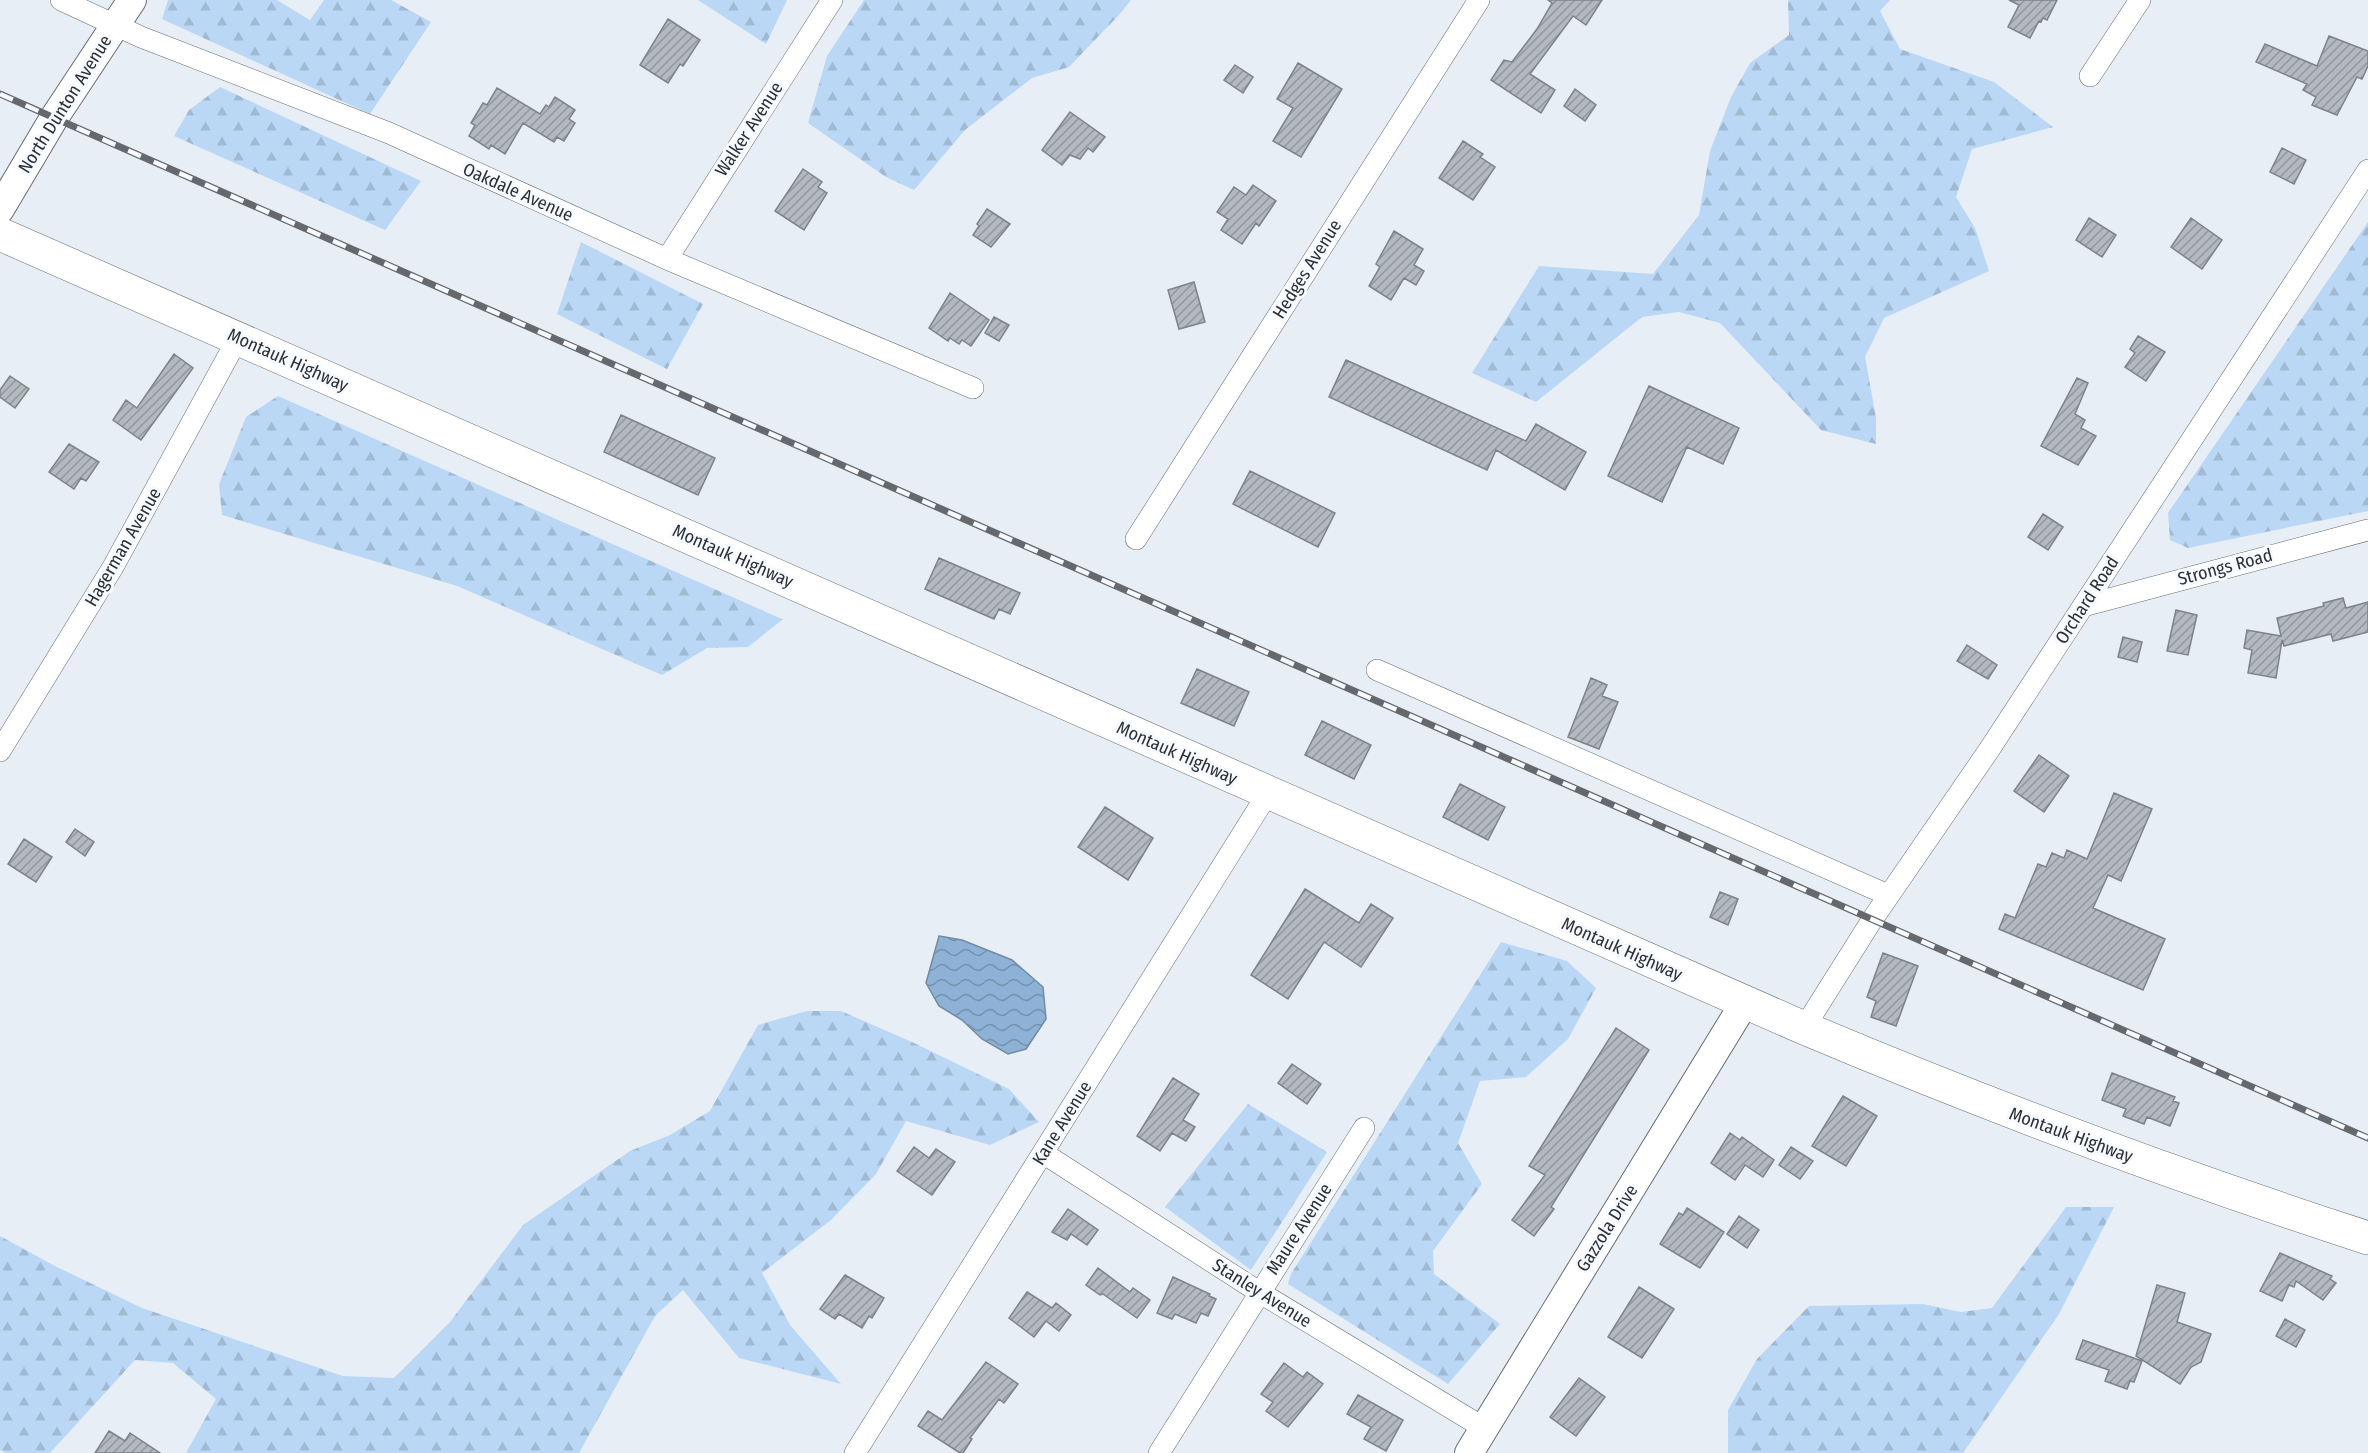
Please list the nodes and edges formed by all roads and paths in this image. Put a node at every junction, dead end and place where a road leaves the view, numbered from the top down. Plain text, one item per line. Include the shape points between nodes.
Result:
1 (61, 0) edge
2 (132, 0) edge
3 (832, 0) edge
4 (1479, 0) edge
5 (2140, 0) edge
6 (115, 26) junction
7 (2090, 76) dead end
8 (2368, 170) edge
9 (0, 209) edge
10 (0, 234) edge
11 (667, 259) junction
12 (238, 338) junction
13 (973, 388) dead end
14 (2368, 530) edge
15 (1136, 539) dead end
16 (2083, 606) junction
17 (1377, 670) dead end
18 (0, 751) edge
19 (1268, 793) junction
20 (1888, 895) junction
21 (1745, 1002) junction
22 (1804, 1028) junction
23 (1364, 1128) dead end
24 (1043, 1154) junction
25 (2368, 1238) edge
26 (1259, 1292) junction
27 (1484, 1428) junction
28 (855, 1453) edge
29 (1159, 1453) edge
30 (1469, 1453) edge

1 - 6 street, Oakdale Avenue
2 - 6 street, North Dunton Avenue
3 - 11 street, Walker Avenue
4 - 15 street, Hedges Avenue
5 - 7 street
6 - 9 street, North Dunton Avenue
6 - 11 street, Oakdale Avenue via 389,133
8 - 16 street, Orchard Road
10 - 12 main road, Montauk Highway
11 - 13 street, Oakdale Avenue
12 - 18 street, Hagerman Avenue via 113,567
12 - 19 main road, Montauk Highway
14 - 16 street, Strongs Road
16 - 20 street, Orchard Road
17 - 20 street
19 - 21 main road, Montauk Highway
19 - 24 street, Kane Avenue
20 - 22 street, Orchard Road
21 - 22 main road, Montauk Highway
21 - 27 street, Gazzola Drive
22 - 25 main road, Montauk Highway via 2048,1127
23 - 26 street, Maure Avenue
24 - 26 street, Stanley Avenue
24 - 28 street, Kane Avenue
26 - 27 street, Stanley Avenue
26 - 29 street, Maure Avenue
27 - 30 street, Gazzola Drive

